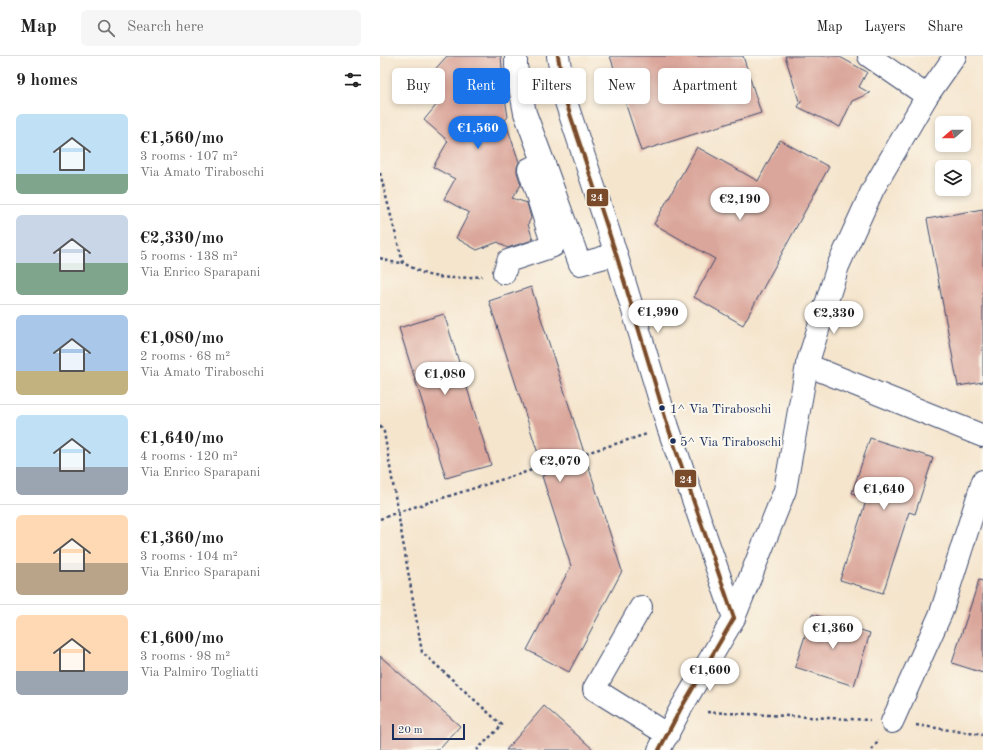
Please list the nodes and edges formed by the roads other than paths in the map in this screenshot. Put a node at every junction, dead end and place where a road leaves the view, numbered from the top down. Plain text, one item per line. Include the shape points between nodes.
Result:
1 (516, 56) edge
2 (558, 56) edge
3 (869, 56) edge
4 (955, 56) edge
5 (927, 96) junction
6 (544, 164) junction
7 (616, 254) junction
8 (504, 273) road end
9 (807, 365) junction
10 (983, 436) edge
11 (983, 481) edge
12 (641, 608) dead end
13 (734, 618) junction
14 (892, 722) road end
15 (664, 742) edge

1 - 6 street via 525,113
2 - 7 street via 566,102
3 - 5 street
4 - 5 street
5 - 9 street via 873,189 838,266
6 - 7 street via 580,264
6 - 8 street via 529,169 553,246 508,261
7 - 13 street via 668,427
9 - 10 street
9 - 13 street via 785,490
11 - 14 street via 941,613
12 - 15 street via 594,689
13 - 15 street

